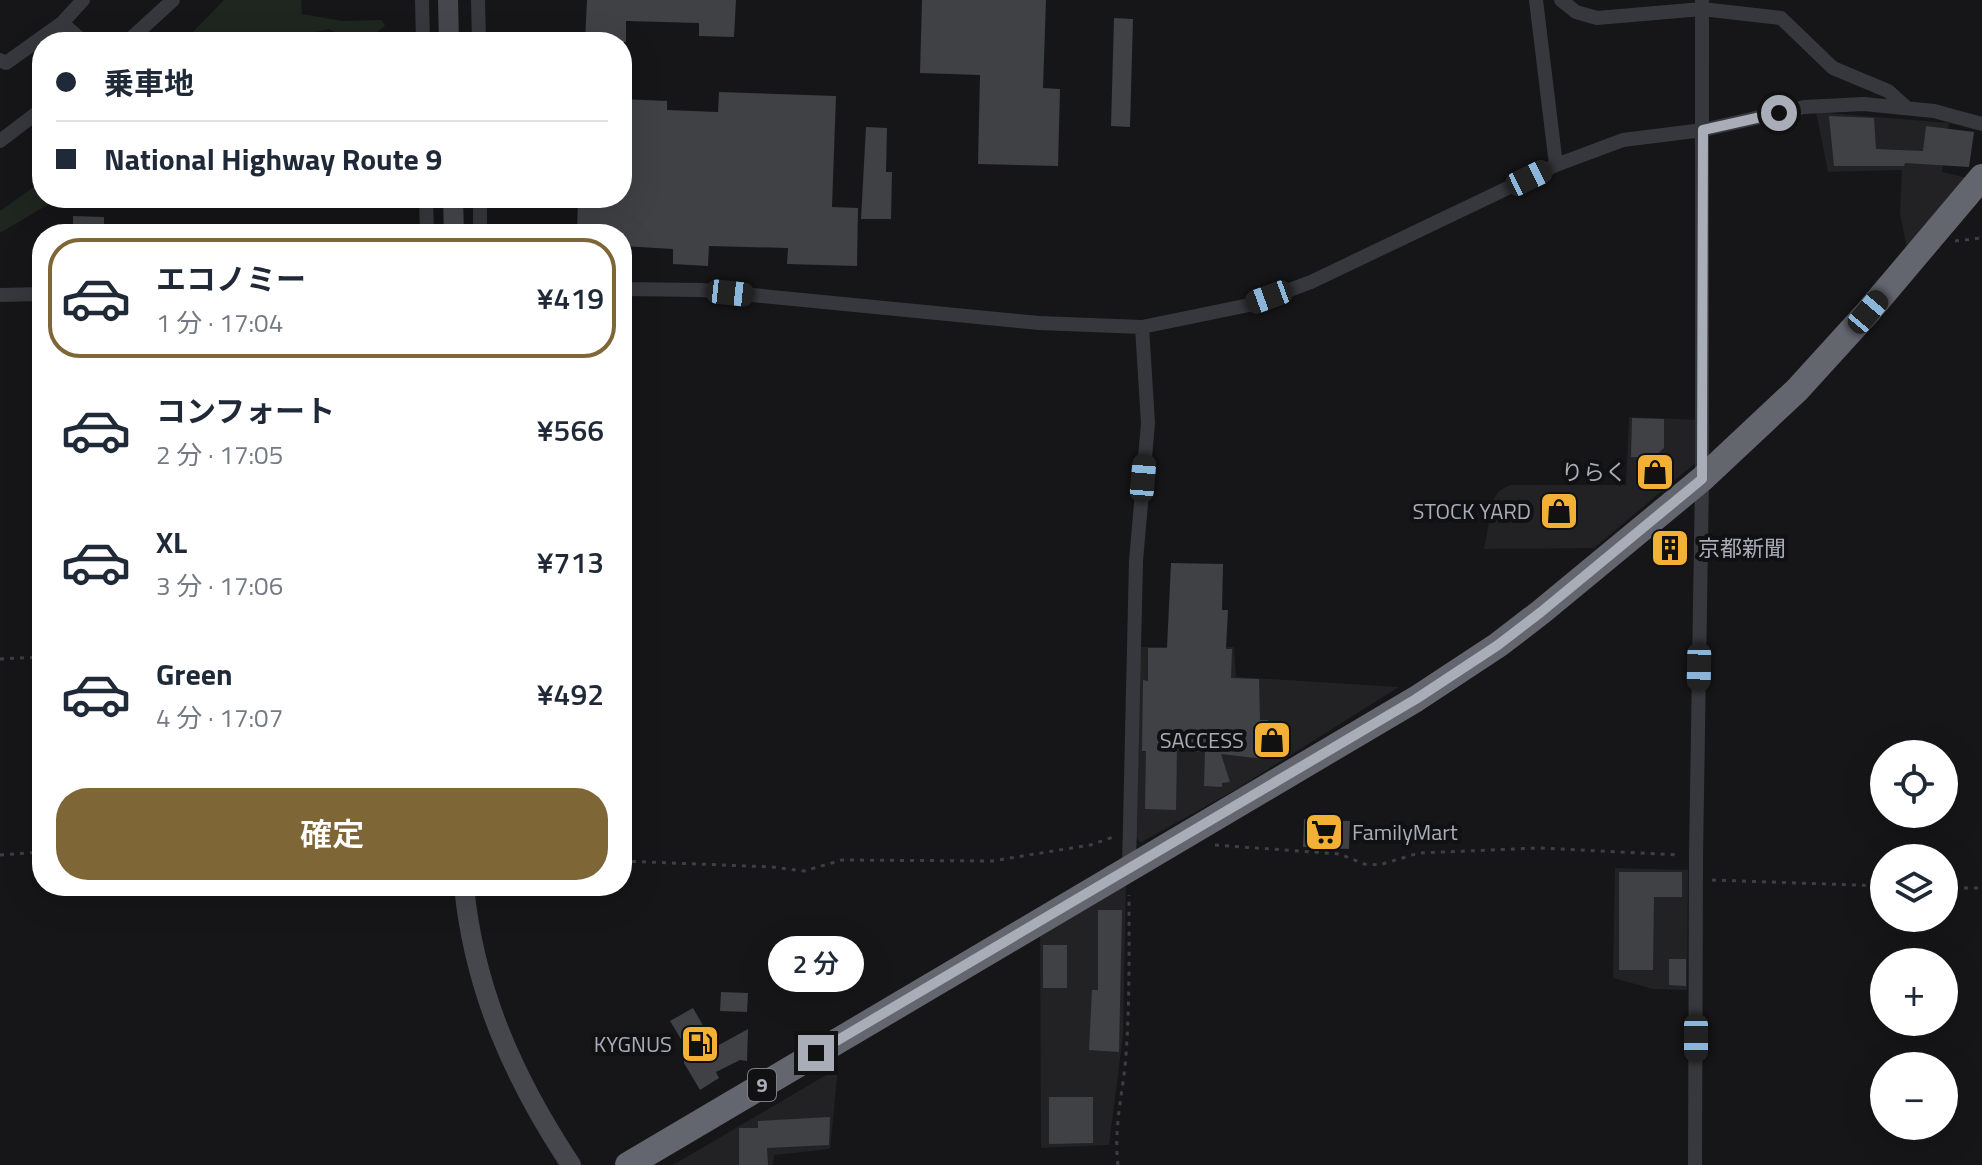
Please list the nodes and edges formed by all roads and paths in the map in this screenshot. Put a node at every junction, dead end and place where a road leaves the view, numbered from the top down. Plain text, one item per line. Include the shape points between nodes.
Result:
1 (83, 0) edge
2 (173, 0) edge
3 (422, 0) edge
4 (448, 0) edge
5 (478, 0) edge
6 (1536, 0) edge
7 (1561, 0) edge
8 (1702, 5) edge
9 (62, 23) junction
10 (49, 32) edge
11 (72, 32) edge
12 (138, 32) edge
13 (423, 32) edge
14 (449, 32) edge
15 (479, 32) edge
16 (32, 44) edge
17 (0, 60) edge
18 (1907, 108) junction
19 (32, 117) edge
20 (1982, 124) edge
21 (1703, 130) junction
22 (0, 141) edge
23 (1556, 165) junction
24 (1982, 177) edge
25 (632, 289) edge
26 (32, 294) edge
27 (0, 295) edge
28 (1142, 327) junction
29 (1702, 479) junction
30 (32, 657) edge
31 (0, 659) edge
32 (1129, 834) junction
33 (1181, 837) junction
34 (32, 853) edge
35 (0, 855) edge
36 (1696, 856) junction
37 (632, 861) edge
38 (1129, 867) junction
39 (1697, 880) junction
40 (1870, 886) edge
41 (1958, 888) edge
42 (1982, 888) edge
43 (465, 896) edge
44 (571, 1165) edge
45 (628, 1165) edge
46 (1118, 1165) edge
47 (1695, 1165) edge

1 - 9 street
2 - 12 street
3 - 13 street
4 - 14 main road
5 - 15 street
6 - 23 street
7 - 8 street via 1576,12 1597,18
8 - 18 street via 1781,18 1833,68 1888,91
8 - 21 street
9 - 10 street
9 - 11 street
16 - 17 street via 6,63
18 - 20 street
18 - 21 street via 1804,107
19 - 22 street
21 - 23 street via 1623,140
21 - 29 street
23 - 28 street via 1311,282 1249,305
24 - 29 highway, 9 via 1797,390
25 - 28 street via 701,290 1039,323
26 - 27 street
28 - 32 street via 1148,423 1136,561
29 - 33 highway, 9 via 1498,645
29 - 36 street
30 - 31 path
32 - 37 path via 992,861 842,860 804,871
32 - 38 street
33 - 36 path via 1194,843 1340,854 1379,865 1419,853 1539,848
33 - 38 highway, 9
34 - 35 path
36 - 39 street
38 - 45 highway, 9
38 - 46 path via 1129,993 1115,1142
39 - 40 path
39 - 47 street
41 - 42 path
43 - 44 main road via 471,936 506,1052 537,1114

